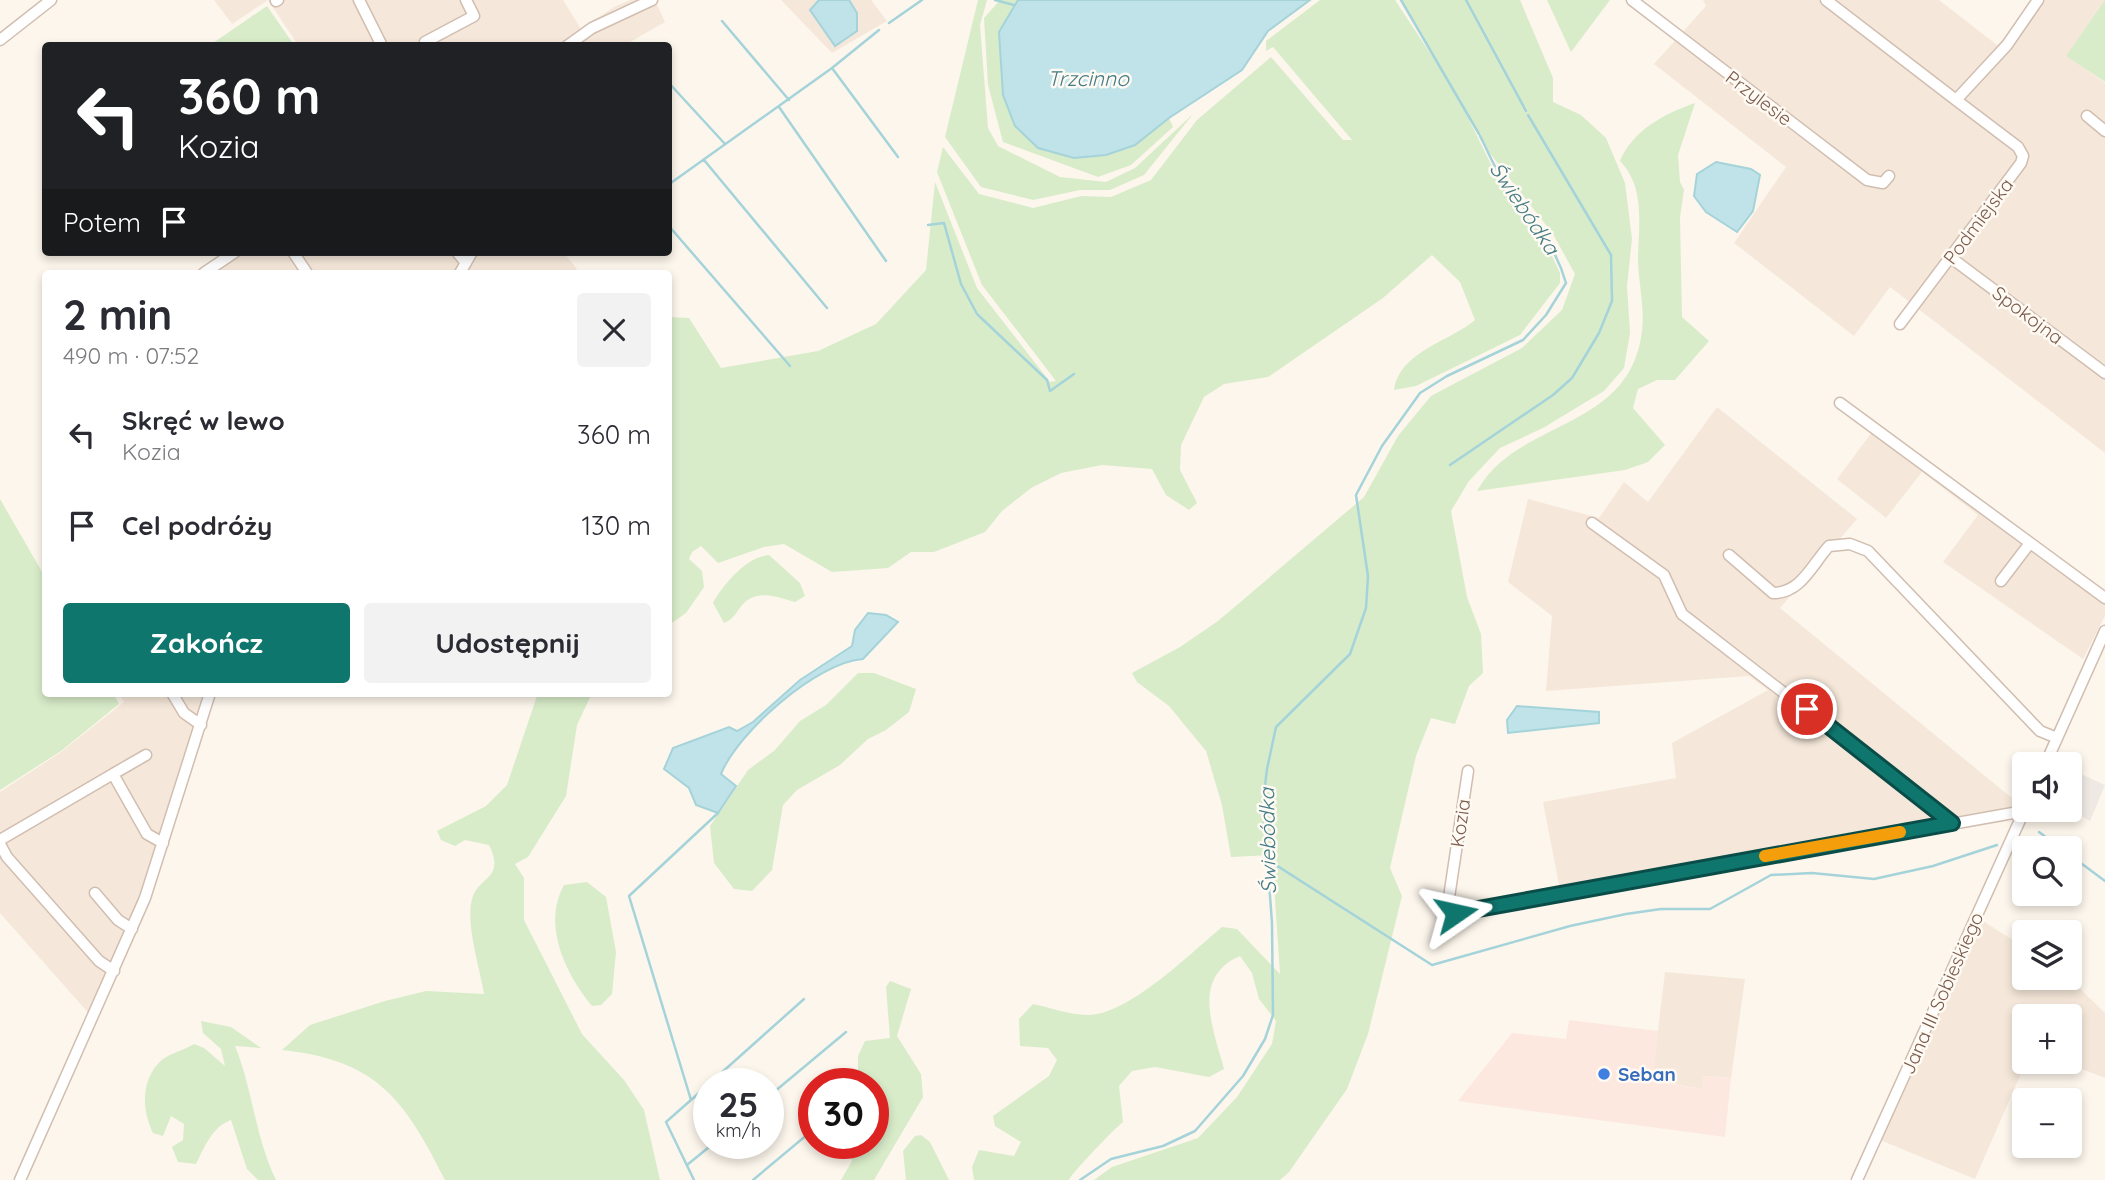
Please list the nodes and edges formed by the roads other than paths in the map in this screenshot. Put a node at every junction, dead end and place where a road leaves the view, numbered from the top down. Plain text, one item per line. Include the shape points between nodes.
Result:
1 (51, 0) edge
2 (359, 0) edge
3 (466, 0) edge
4 (652, 0) edge
5 (1632, 0) edge
6 (1826, 0) edge
7 (2038, 0) edge
8 (0, 40) edge
9 (380, 42) edge
10 (425, 42) dead end
11 (573, 42) edge
12 (1956, 100) junction
13 (2087, 116) dead end
14 (2105, 131) edge
15 (1889, 176) dead end
16 (229, 256) edge
17 (461, 256) edge
18 (470, 256) edge
19 (1950, 257) junction
20 (467, 263) junction
21 (208, 270) edge
22 (462, 270) edge
23 (1900, 324) dead end
24 (2105, 373) edge
25 (1840, 403) dead end
26 (1592, 523) dead end
27 (2030, 543) junction
28 (1729, 555) dead end
29 (2001, 581) dead end
30 (2105, 598) edge
31 (2105, 631) edge
32 (175, 697) edge
33 (209, 697) edge
34 (201, 725) junction
35 (2057, 738) junction
36 (2051, 752) edge
37 (146, 755) dead end
38 (1468, 771) dead end
39 (113, 774) junction
40 (2012, 812) edge
41 (2019, 822) edge
42 (1952, 823) junction
43 (0, 842) edge
44 (163, 843) junction
45 (95, 893) dead end
46 (132, 929) junction
47 (114, 971) junction
48 (1858, 1179) edge
49 (20, 1180) edge

1 - 8 street
2 - 9 street
3 - 10 street via 474,16
4 - 11 street
5 - 15 street, Przylesie via 1867,180 1883,183
6 - 12 street
7 - 12 street via 2007,45
12 - 19 street, Podmiejska via 2018,147 2023,160
13 - 14 street
16 - 21 street
17 - 20 street
18 - 20 street
19 - 23 street, Podmiejska
19 - 24 street, Spokojna
20 - 22 street
25 - 27 street
26 - 42 street via 1664,575 1682,614
27 - 29 street
27 - 30 street
28 - 35 street via 1773,593 1787,593 1829,546 1850,544 1868,551 2040,731
31 - 35 street
32 - 34 street via 184,713
33 - 34 street
34 - 44 street
35 - 36 street
37 - 39 street
38 - 42 street, Kozia via 1448,904 1456,913
39 - 43 street
39 - 44 street via 148,834
40 - 42 street, Kozia
41 - 48 street, Jana III Sobieskiego
43 - 47 street via 7,858
44 - 46 street
45 - 46 street
46 - 47 street
47 - 49 street

